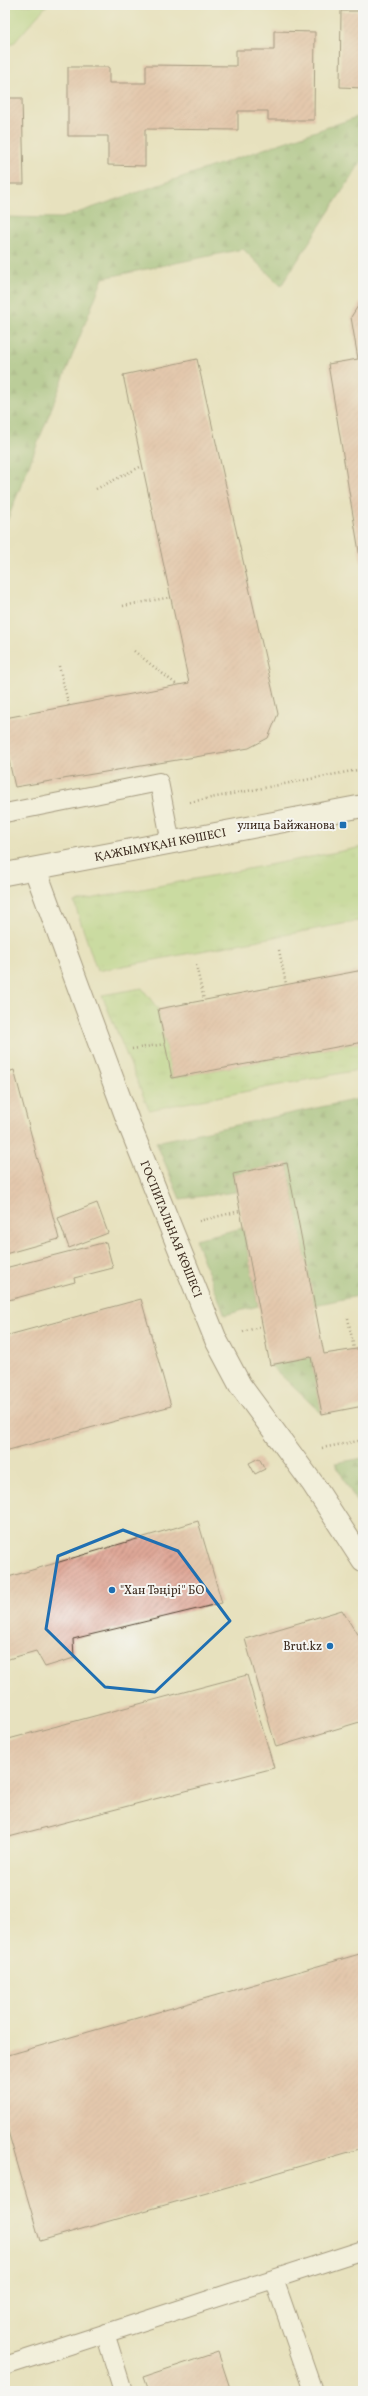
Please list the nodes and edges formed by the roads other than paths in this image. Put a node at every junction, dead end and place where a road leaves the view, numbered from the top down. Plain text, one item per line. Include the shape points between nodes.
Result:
1 (363, 806) edge
2 (5, 812) edge
3 (171, 843) junction
4 (34, 869) junction
5 (5, 874) edge
6 (363, 1561) edge
7 (363, 2250) edge
8 (274, 2279) junction
9 (105, 2333) junction
10 (5, 2366) edge
11 (123, 2391) edge
12 (313, 2391) edge

1 - 3 street, ҚАЖЫМҰҚАН КӨШЕСІ
2 - 3 lane via 159,782
3 - 4 street, ҚАЖЫМҰҚАН КӨШЕСІ
4 - 5 street, ҚАЖЫМҰҚАН КӨШЕСІ
4 - 6 street, ГОСПИТАЛЬНАЯ КӨШЕСІ via 131,1129 216,1340 240,1385 291,1454
7 - 8 lane
8 - 9 lane
8 - 12 lane
9 - 10 lane
9 - 11 lane

